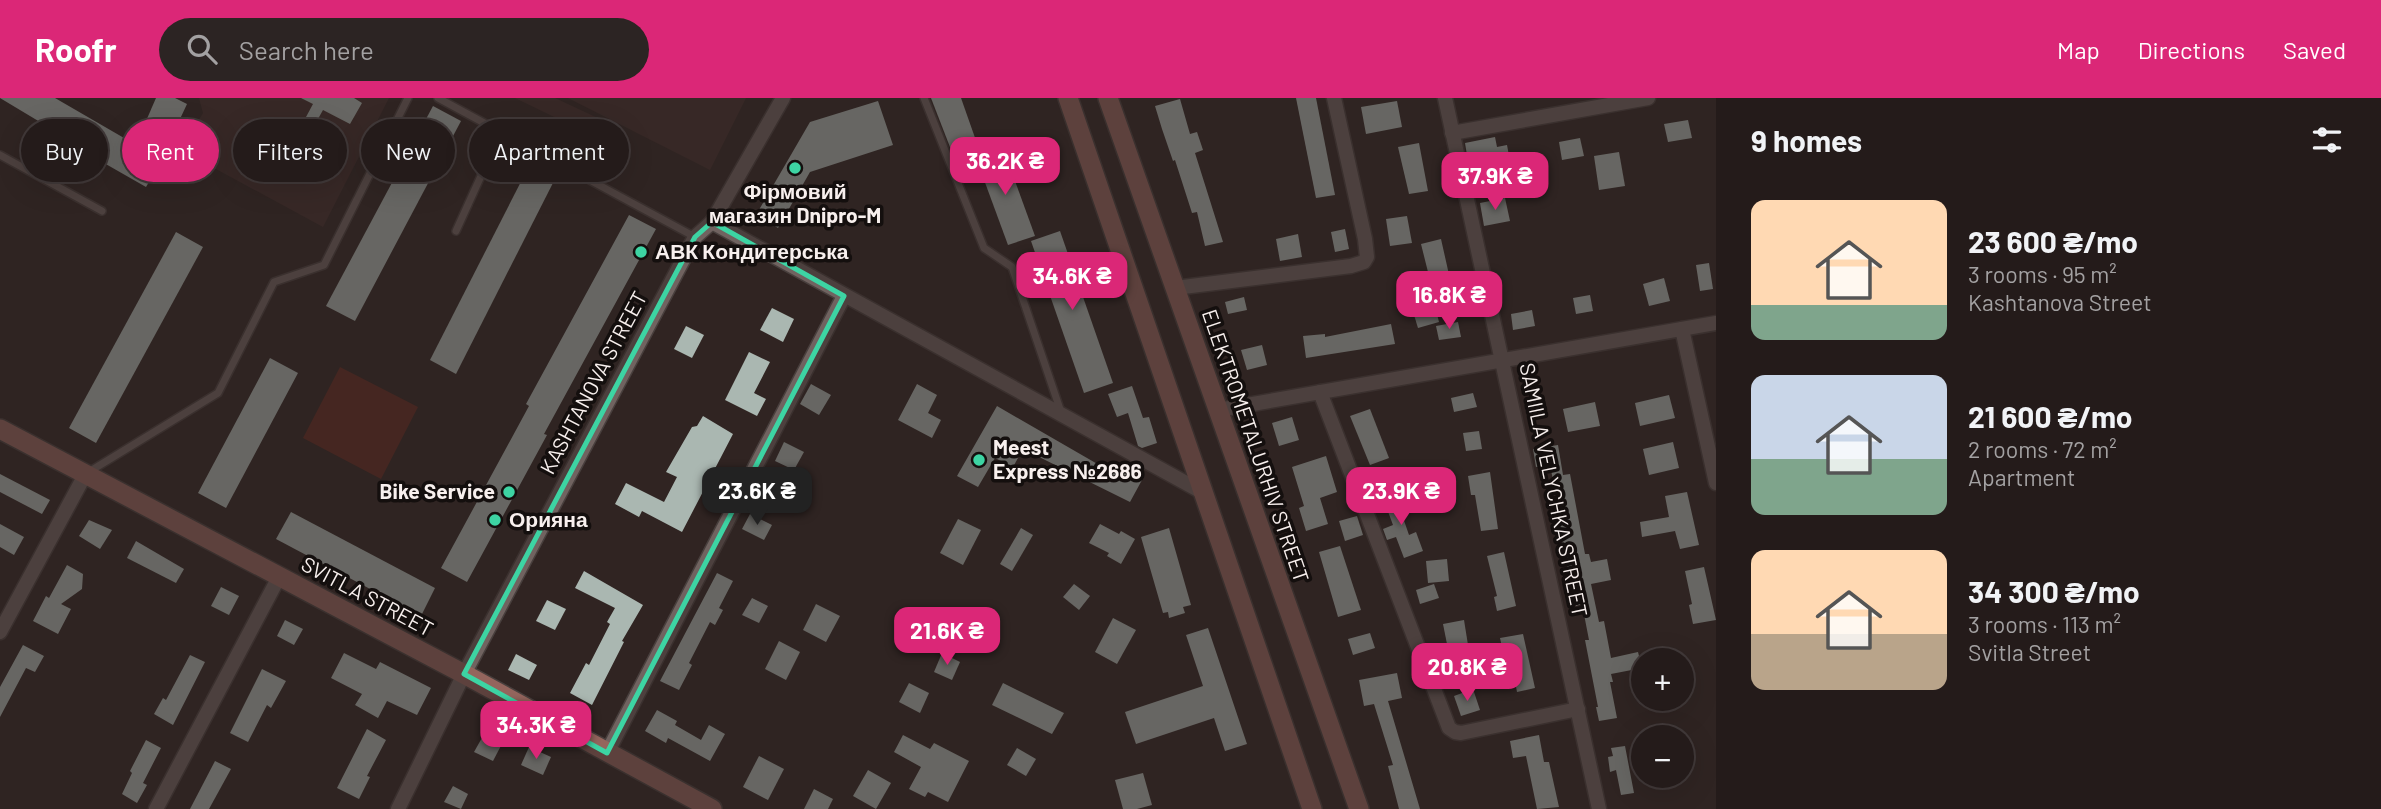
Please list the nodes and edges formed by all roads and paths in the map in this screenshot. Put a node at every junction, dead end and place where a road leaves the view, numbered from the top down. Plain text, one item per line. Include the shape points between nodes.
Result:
1 (408, 98) edge
2 (438, 98) edge
3 (783, 98) edge
4 (924, 98) edge
5 (1068, 98) edge
6 (1108, 98) edge
7 (1334, 98) edge
8 (1445, 98) edge
9 (1638, 99) edge
10 (477, 119) edge
11 (1452, 132) junction
12 (0, 155) edge
13 (478, 182) edge
14 (593, 182) edge
15 (102, 211) dead end
16 (712, 222) junction
17 (456, 231) dead end
18 (695, 237) junction
19 (1175, 288) junction
20 (844, 296) junction
21 (1716, 323) edge
22 (1682, 329) junction
23 (1504, 361) junction
24 (1320, 392) junction
25 (1218, 410) junction
26 (1063, 416) junction
27 (0, 429) edge
28 (86, 473) junction
29 (1716, 483) edge
30 (1204, 493) junction
31 (279, 577) junction
32 (0, 632) edge
33 (464, 674) junction
34 (1578, 709) junction
35 (607, 753) junction
36 (156, 809) edge
37 (398, 809) edge
38 (712, 809) edge
39 (1312, 809) edge
40 (1359, 809) edge
41 (1599, 809) edge

1 - 28 lane via 324,265 274,282 218,393
2 - 10 lane
3 - 16 street, KASHTANOVA STREET
4 - 26 lane via 984,248 1012,267
5 - 30 main road
6 - 19 main road, ELEKTROMETALURHIV STREET
7 - 19 street via 1365,239 1364,262
8 - 11 street, SAMIILA VELYCHKA STREET
9 - 11 street
11 - 23 street, SAMIILA VELYCHKA STREET
12 - 15 lane
13 - 17 lane
14 - 18 lane
16 - 18 street, KASHTANOVA STREET
16 - 20 street
18 - 33 street, KASHTANOVA STREET
19 - 25 main road, ELEKTROMETALURHIV STREET
20 - 26 street
20 - 35 street
21 - 22 street
22 - 23 street
22 - 29 street
23 - 24 street
23 - 34 street, SAMIILA VELYCHKA STREET
24 - 25 street
24 - 34 street via 1449,728 1461,733
25 - 40 main road, ELEKTROMETALURHIV STREET
26 - 30 street
27 - 28 main road, SVITLA STREET
28 - 31 main road, SVITLA STREET
28 - 32 street
30 - 39 main road
31 - 33 main road, SVITLA STREET
31 - 36 street
33 - 35 main road, SVITLA STREET
33 - 37 street, KASHTANOVA STREET
34 - 41 street, SAMIILA VELYCHKA STREET
35 - 38 main road, SVITLA STREET

